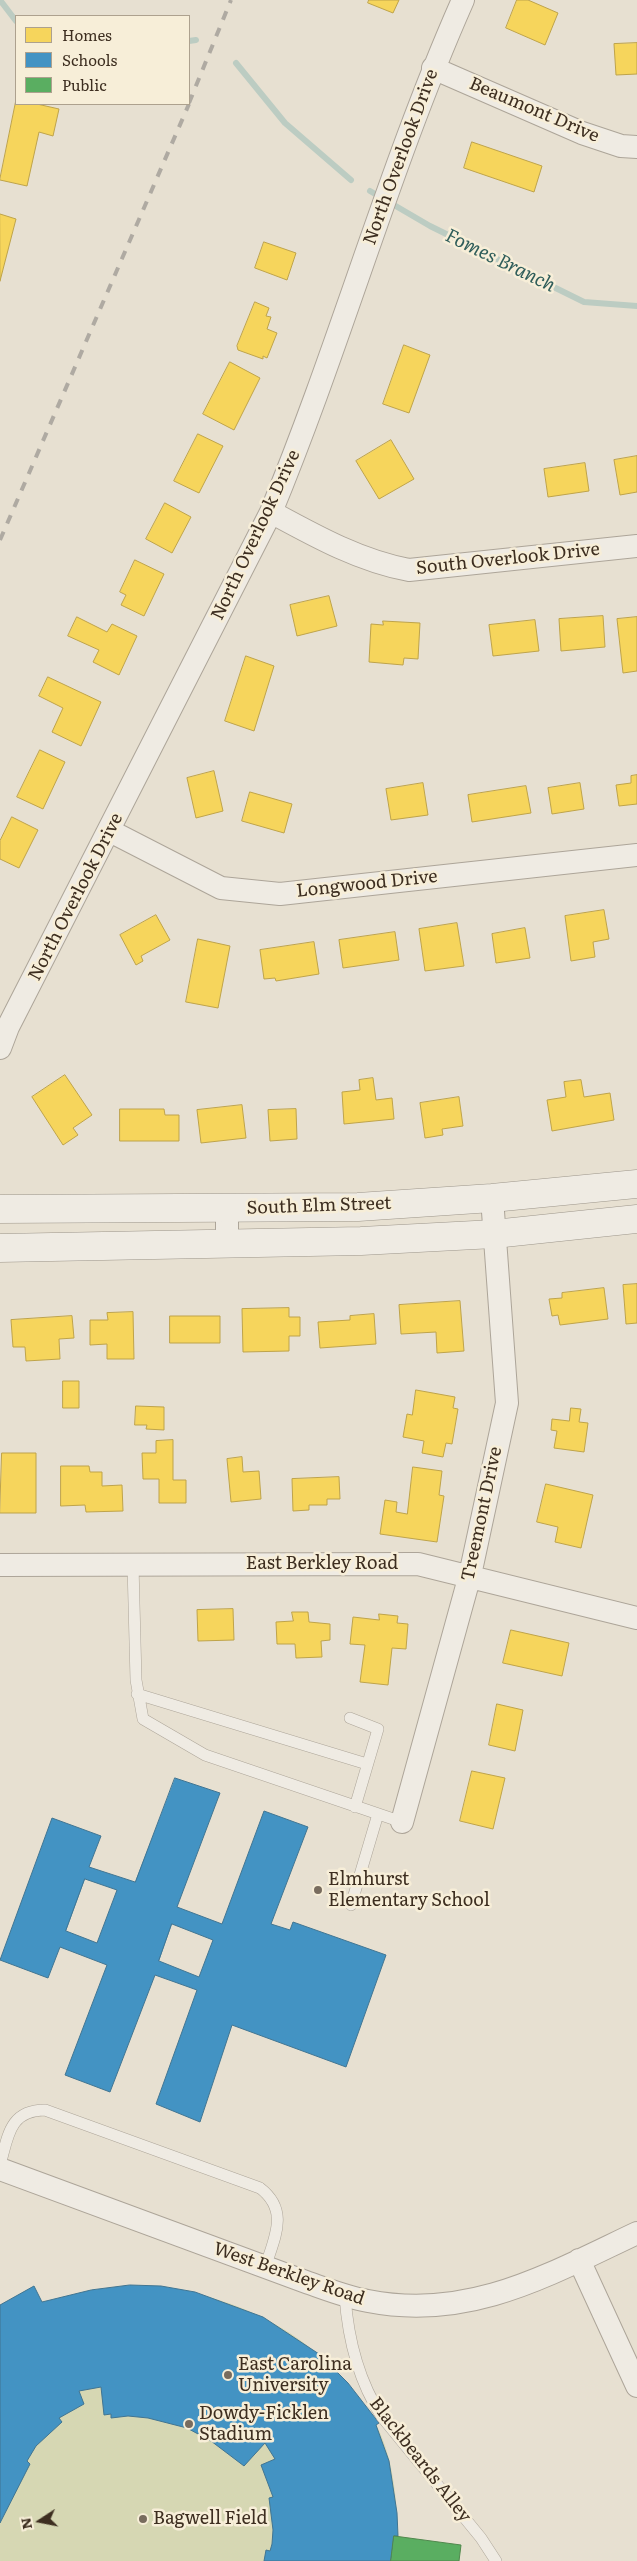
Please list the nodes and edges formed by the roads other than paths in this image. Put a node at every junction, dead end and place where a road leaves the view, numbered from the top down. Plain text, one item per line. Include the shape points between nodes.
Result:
1 (462, 0) edge
2 (433, 68) junction
3 (637, 147) edge
4 (271, 512) junction
5 (637, 546) edge
6 (110, 831) junction
7 (637, 855) edge
8 (0, 1048) edge
9 (637, 1184) edge
10 (492, 1198) junction
11 (0, 1209) edge
12 (227, 1209) junction
13 (637, 1219) edge
14 (494, 1234) junction
15 (227, 1243) junction
16 (0, 1248) edge
17 (0, 1565) edge
18 (134, 1565) junction
19 (470, 1575) junction
20 (637, 1618) edge
21 (137, 1694) junction
22 (350, 1718) dead end
23 (367, 1764) junction
24 (355, 1806) junction
25 (378, 1814) junction
26 (402, 1822) joint
27 (351, 1906) dead end
28 (0, 2165) edge
29 (0, 2169) edge
30 (637, 2233) edge
31 (579, 2260) junction
32 (265, 2268) junction
33 (345, 2296) junction
34 (637, 2386) edge
35 (496, 2561) edge

1 - 2 street, North Overlook Drive
2 - 3 street, Beaumont Drive via 582,133 621,146
2 - 4 street, North Overlook Drive via 302,436
4 - 5 street, South Overlook Drive via 349,552 383,565 409,570
4 - 6 street, North Overlook Drive
6 - 7 street, Longwood Drive via 221,888 280,894
6 - 8 street, North Overlook Drive
9 - 10 street, South Elm Street
10 - 12 street, South Elm Street via 358,1207
10 - 14 street, Treemont Drive
11 - 12 street, South Elm Street
12 - 15 street
13 - 14 street, South Elm Street
14 - 15 street, South Elm Street via 361,1241
14 - 19 street, Treemont Drive via 507,1403
15 - 16 street, South Elm Street
17 - 18 street, East Berkley Road
18 - 19 street, East Berkley Road via 418,1564
18 - 21 lane
19 - 20 street, East Berkley Road
19 - 26 street, Treemont Drive
21 - 23 lane
21 - 24 lane via 143,1720 205,1754
22 - 23 lane via 378,1729
23 - 24 lane
24 - 25 lane
25 - 26 lane
25 - 27 lane
28 - 32 lane via 14,2122 33,2110 45,2110 260,2188 270,2195 278,2219
29 - 32 street, West Berkley Road
30 - 31 street, West Berkley Road
31 - 33 street, West Berkley Road via 485,2298 455,2304 392,2305
31 - 34 street
32 - 33 street, West Berkley Road
33 - 35 lane, Blackbeards Alley via 352,2348 372,2402 482,2538

